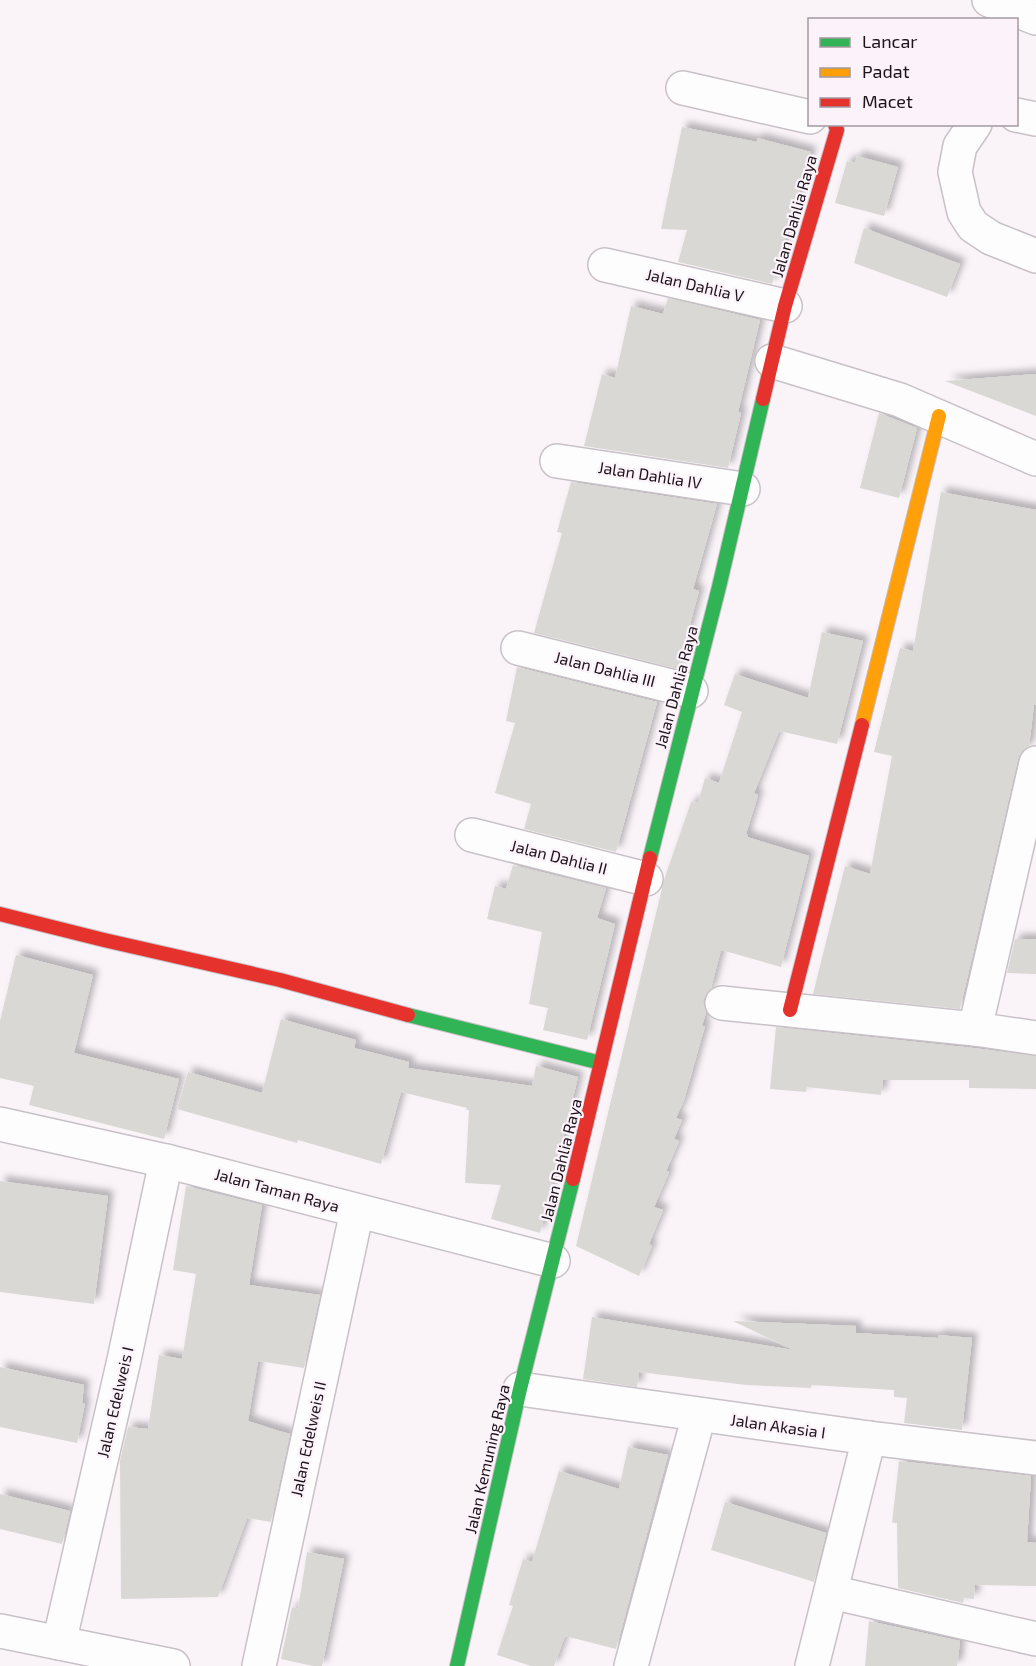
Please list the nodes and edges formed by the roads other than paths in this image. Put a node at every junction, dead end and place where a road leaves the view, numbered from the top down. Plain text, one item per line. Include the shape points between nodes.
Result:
1 (989, 0) edge
2 (1036, 18) edge
3 (683, 88) dead end
4 (1018, 115) edge
5 (808, 117) edge
6 (1036, 119) edge
7 (836, 126) edge
8 (974, 126) edge
9 (1036, 256) edge
10 (605, 265) dead end
11 (785, 306) junction
12 (772, 361) junction
13 (939, 416) junction
14 (1036, 459) edge
15 (557, 461) dead end
16 (743, 489) junction
17 (518, 648) dead end
18 (691, 691) junction
19 (1036, 763) edge
20 (472, 835) dead end
21 (646, 879) junction
22 (0, 915) edge
23 (723, 1003) dead end
24 (790, 1010) junction
25 (975, 1029) junction
26 (1036, 1038) edge
27 (601, 1063) junction
28 (0, 1124) edge
29 (166, 1161) junction
30 (357, 1211) junction
31 (553, 1261) junction
32 (520, 1389) junction
33 (699, 1415) junction
34 (869, 1438) junction
35 (1036, 1458) edge
36 (831, 1592) junction
37 (0, 1631) edge
38 (1036, 1639) edge
39 (59, 1643) junction
40 (173, 1666) edge
41 (259, 1666) edge
42 (457, 1666) edge
43 (631, 1666) edge
44 (812, 1666) edge

1 - 2 street
3 - 5 street
4 - 6 street
7 - 11 street, Jalan Dahlia Raya
8 - 9 street via 960,146 955,172 964,212 973,226 991,238
10 - 11 street, Jalan Dahlia V
11 - 12 street, Jalan Dahlia Raya
12 - 13 street
12 - 16 street, Jalan Dahlia Raya
13 - 14 street
13 - 24 street
15 - 16 street, Jalan Dahlia IV
16 - 18 street, Jalan Dahlia Raya
17 - 18 street, Jalan Dahlia III
18 - 21 street, Jalan Dahlia Raya
19 - 25 street
20 - 21 street, Jalan Dahlia II
21 - 27 street, Jalan Dahlia Raya
22 - 27 street via 280,980
23 - 24 street
24 - 25 street
25 - 26 street
27 - 31 street, Jalan Dahlia Raya
28 - 29 street, Jalan Taman Raya
29 - 30 street, Jalan Taman Raya
29 - 39 street, Jalan Edelweis I
30 - 31 street, Jalan Taman Raya
30 - 41 street, Jalan Edelweis II
31 - 32 street, Jalan Kemuning Raya
32 - 33 street, Jalan Akasia I
32 - 42 street, Jalan Kemuning Raya
33 - 34 street, Jalan Akasia I
33 - 43 street
34 - 35 street, Jalan Akasia I
34 - 36 street
36 - 38 street
36 - 44 street
37 - 39 street
39 - 40 street

